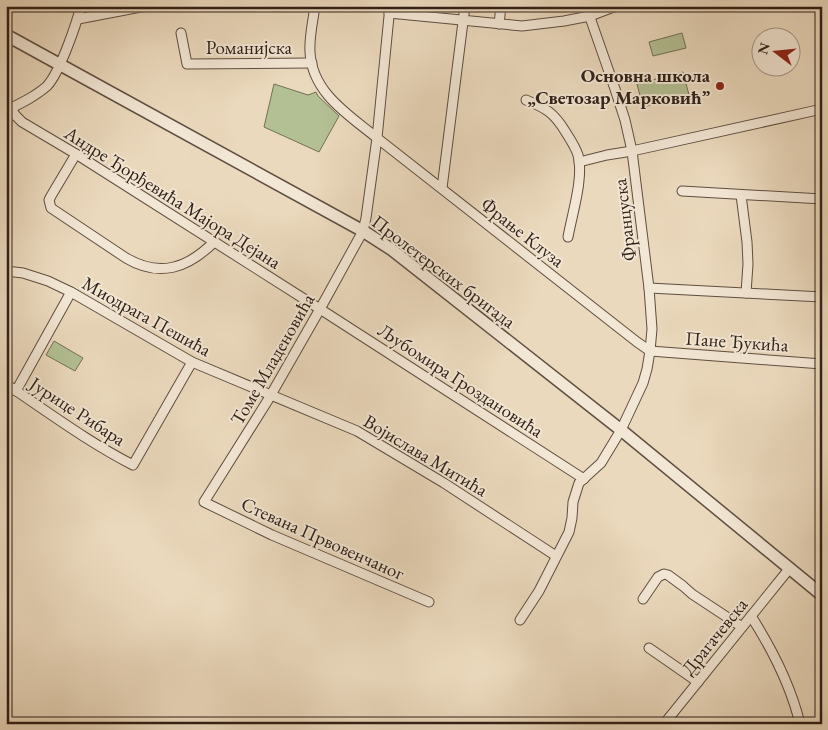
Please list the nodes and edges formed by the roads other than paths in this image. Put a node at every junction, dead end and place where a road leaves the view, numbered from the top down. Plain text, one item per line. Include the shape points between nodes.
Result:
1 (81, 6) edge
2 (146, 6) edge
3 (314, 6) edge
4 (466, 6) edge
5 (501, 6) edge
6 (586, 6) edge
7 (616, 6) edge
8 (389, 10) edge
9 (590, 16) junction
10 (78, 19) junction
11 (464, 20) junction
12 (499, 24) junction
13 (181, 33) dead end
14 (6, 35) edge
15 (312, 63) junction
16 (59, 65) junction
17 (526, 100) dead end
18 (822, 109) edge
19 (9, 110) edge
20 (377, 138) junction
21 (632, 151) junction
22 (76, 154) junction
23 (579, 162) junction
24 (442, 188) junction
25 (682, 191) dead end
26 (742, 195) junction
27 (822, 199) edge
28 (363, 231) junction
29 (568, 236) dead end
30 (214, 242) junction
31 (6, 271) edge
32 (649, 288) junction
33 (71, 292) junction
34 (746, 293) junction
35 (822, 297) edge
36 (320, 309) junction
37 (650, 351) junction
38 (192, 362) junction
39 (822, 364) edge
40 (6, 384) edge
41 (16, 390) junction
42 (271, 395) junction
43 (620, 430) junction
44 (584, 479) junction
45 (204, 502) joint
46 (556, 556) junction
47 (789, 569) junction
48 (822, 595) edge
49 (643, 599) dead end
50 (429, 602) dead end
51 (751, 616) junction
52 (520, 620) dead end
53 (742, 627) junction
54 (649, 648) dead end
55 (698, 682) junction
56 (664, 724) edge
57 (800, 724) edge

1 - 10 street
2 - 10 street
3 - 15 street
4 - 11 street
5 - 12 street
6 - 9 street, Француска
7 - 9 street
8 - 11 street
8 - 20 street, Томе Младеновића
9 - 12 street via 540,25
9 - 21 street, Француска via 618,97
10 - 16 street
11 - 12 street
11 - 24 street
13 - 15 street, Романијска via 187,64
14 - 16 street, Пролетерских бригада
15 - 20 street, Фрање Клуза via 327,95
16 - 19 street via 46,87
16 - 28 street, Пролетерских бригада
17 - 23 street via 542,106 557,118 572,141
18 - 21 street
19 - 22 street, Андре Ђорђевића Мајора Дејана via 22,122
20 - 24 street, Фрање Клуза
20 - 28 street, Томе Младеновића
21 - 23 street
21 - 32 street, Француска
22 - 30 street, Андре Ђорђевића Мајора Дејана
22 - 30 street via 51,196 51,208 126,258 150,268 172,268 198,256
23 - 29 street via 577,193
24 - 37 street, Фрање Клуза
25 - 26 street
26 - 27 street
26 - 34 street via 748,256
28 - 36 street, Томе Младеновића
28 - 43 street, Пролетерских бригада
30 - 36 street, Андре Ђорђевића Мајора Дејана
31 - 33 street, Миодрага Пешића via 35,276
32 - 34 street
32 - 37 street, Француска
33 - 38 street, Миодрага Пешића
33 - 41 street
34 - 35 street
36 - 42 street, Томе Младеновића
36 - 44 street, Љубомира Гроздановића
37 - 39 street, Пане Ђукића
37 - 43 street, Француска via 643,383
38 - 41 street, Јурице Рибара via 133,465 84,437
38 - 42 street, Миодрага Пешића
40 - 41 street, Јурице Рибара
42 - 45 street, Томе Младеновића
42 - 46 street, Војислава Митића via 357,430
43 - 44 street, Француска via 601,463
43 - 47 street, Пролетерских бригада
44 - 46 street, Француска via 572,502 569,532
45 - 50 street, Стевана Првовенчаног via 272,536
46 - 52 street, Француска
47 - 48 street, Пролетерских бригада
47 - 51 street, Драгачевска
49 - 53 street via 658,577 668,575
51 - 53 street, Драгачевска
51 - 57 street via 790,691
53 - 55 street, Драгачевска
54 - 55 street
55 - 56 street, Драгачевска

